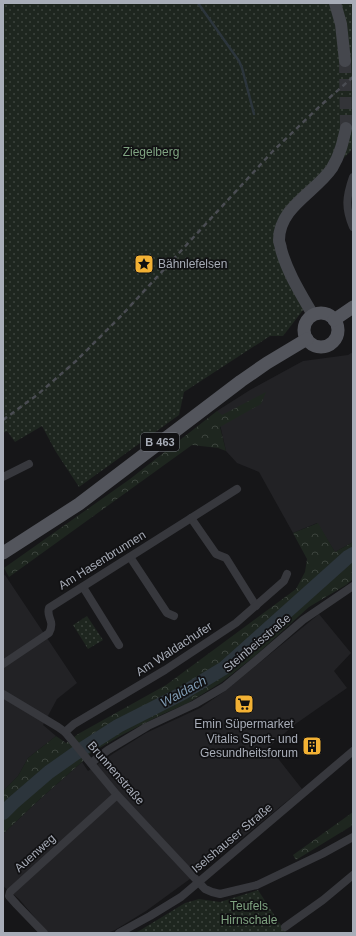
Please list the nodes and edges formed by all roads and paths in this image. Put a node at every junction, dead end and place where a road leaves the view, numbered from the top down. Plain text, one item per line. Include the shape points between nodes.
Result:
1 (335, 3) edge
2 (345, 60) tunnel mouth
3 (346, 128) tunnel mouth
4 (353, 178) edge
5 (351, 217) edge
6 (353, 227) edge
7 (353, 307) edge
8 (313, 315) junction
9 (334, 320) junction
10 (307, 339) junction
11 (29, 464) dead end
12 (3, 477) edge
13 (237, 489) dead end
14 (191, 518) junction
15 (3, 553) edge
16 (130, 557) junction
17 (287, 574) dead end
18 (353, 586) edge
19 (83, 587) junction
20 (256, 606) junction
21 (174, 616) dead end
22 (119, 645) dead end
23 (3, 664) edge
24 (3, 694) edge
25 (68, 735) junction
26 (353, 750) edge
27 (91, 764) junction
28 (117, 795) junction
29 (353, 837) edge
30 (353, 875) edge
31 (198, 882) junction
32 (285, 927) dead end
33 (44, 933) edge
34 (120, 933) edge

1 - 2 street
3 - 8 street via 339,156 318,184 292,208 282,223 279,240 291,274
4 - 5 street via 347,204
5 - 6 street
7 - 9 main road
8 - 9 main road via 327,314
8 - 10 main road via 305,323 304,334
9 - 10 main road via 338,330 331,344 315,346
10 - 15 main road, B 463 via 267,362 79,504
11 - 12 street
13 - 14 street, Am Hasenbrunnen
14 - 16 street, Am Hasenbrunnen
14 - 20 street via 216,554 226,558
16 - 19 street, Am Hasenbrunnen
16 - 21 street via 167,613
17 - 20 street, Am Waldachufer via 284,582
18 - 27 street, Steinbeisstraße via 303,620 224,687 148,726 108,750
19 - 22 street
19 - 23 street, Am Hasenbrunnen via 49,608 48,617 52,623 50,633
20 - 25 street, Am Waldachufer via 236,623 165,670 74,724
24 - 25 street, Brunnenstraße
25 - 27 street, Brunnenstraße
26 - 31 street, Iselshauser Straße
27 - 28 street, Brunnenstraße
28 - 31 street, Brunnenstraße
28 - 33 street, Auenweg via 10,892 17,905
29 - 31 street, Brunnenstraße via 257,885 220,894 205,889
30 - 32 street
31 - 34 street, Iselshauser Straße via 181,897

